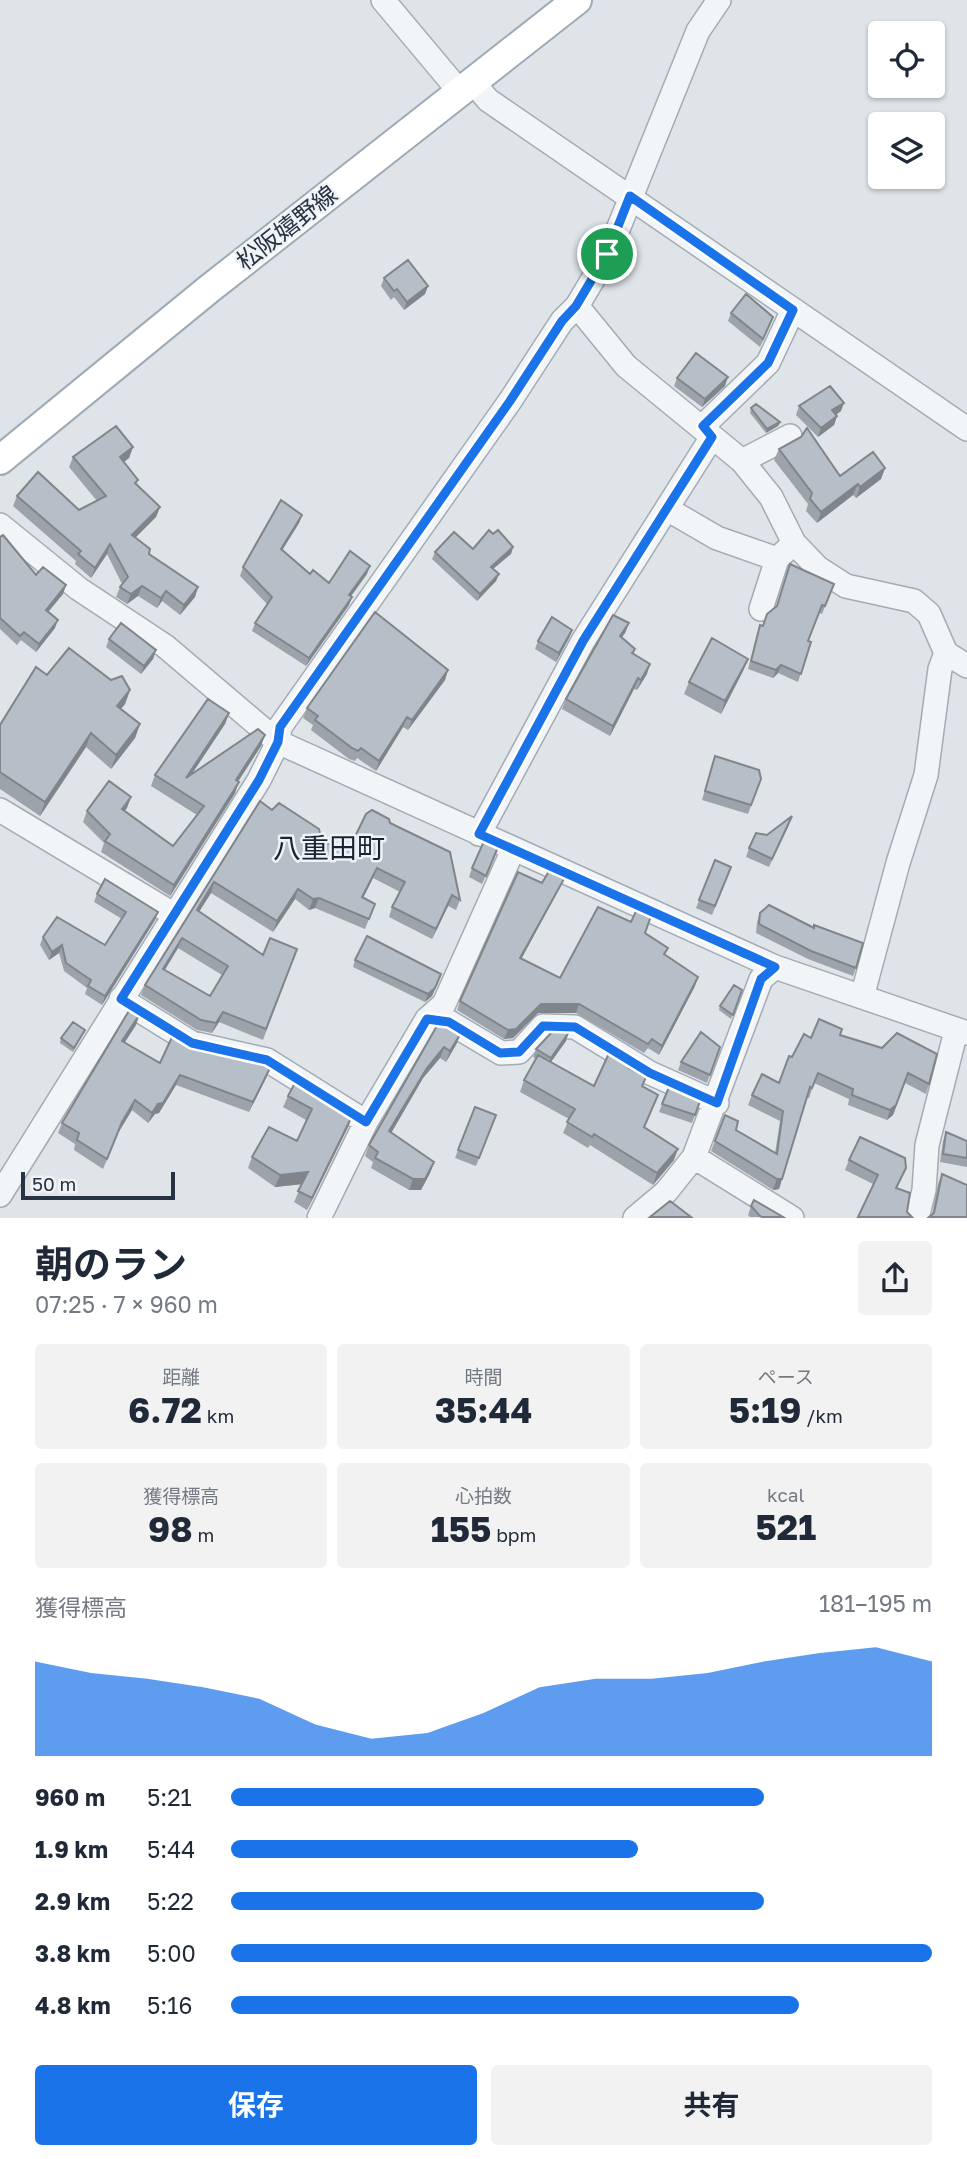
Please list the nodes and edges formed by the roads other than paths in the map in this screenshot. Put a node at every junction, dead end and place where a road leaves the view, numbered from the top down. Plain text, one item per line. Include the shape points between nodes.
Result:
1 (383, 0) edge
2 (578, 0) edge
3 (719, 0) edge
4 (467, 87) junction
5 (630, 196) junction
6 (576, 306) junction
7 (793, 310) junction
8 (967, 429) edge
9 (708, 432) junction
10 (790, 436) dead end
11 (0, 460) edge
12 (741, 461) junction
13 (667, 509) junction
14 (0, 525) edge
15 (794, 543) junction
16 (777, 559) junction
17 (761, 609) dead end
18 (946, 653) junction
19 (967, 666) edge
20 (278, 742) junction
21 (0, 810) edge
22 (479, 834) junction
23 (513, 850) junction
24 (173, 914) junction
25 (775, 967) junction
26 (862, 997) junction
27 (121, 999) junction
28 (427, 1019) junction
29 (961, 1032) edge
30 (717, 1103) junction
31 (366, 1122) junction
32 (694, 1157) junction
33 (0, 1195) edge
34 (319, 1217) edge
35 (635, 1217) edge
36 (792, 1217) edge
37 (917, 1217) edge

1 - 4 street
2 - 4 main road, 松阪嬉野線
3 - 5 street via 698,31
4 - 5 street
4 - 11 main road, 松阪嬉野線
5 - 6 street via 607,254
5 - 7 street
6 - 9 street via 626,366
6 - 20 street via 280,727
7 - 8 street
7 - 9 street via 768,363
9 - 12 street
9 - 13 street
10 - 12 street
12 - 15 street via 771,497
13 - 16 street via 717,538
13 - 22 street via 583,641
14 - 20 street via 79,589 166,646
15 - 16 street
15 - 18 street via 835,581 914,601 935,625
16 - 17 street
18 - 19 street
18 - 26 street via 926,775
20 - 22 street
20 - 24 street via 259,780
21 - 24 street
22 - 23 street
23 - 25 street
23 - 28 street via 444,1004
24 - 27 street
25 - 26 street
25 - 30 street via 761,979
26 - 29 street
27 - 31 street via 192,1043 267,1060
27 - 33 street
28 - 30 street via 449,1022 500,1053 519,1052 543,1026 575,1027 650,1073
28 - 31 street
29 - 37 street via 927,1144
30 - 32 street
31 - 34 street
32 - 35 street via 666,1192
32 - 36 street

